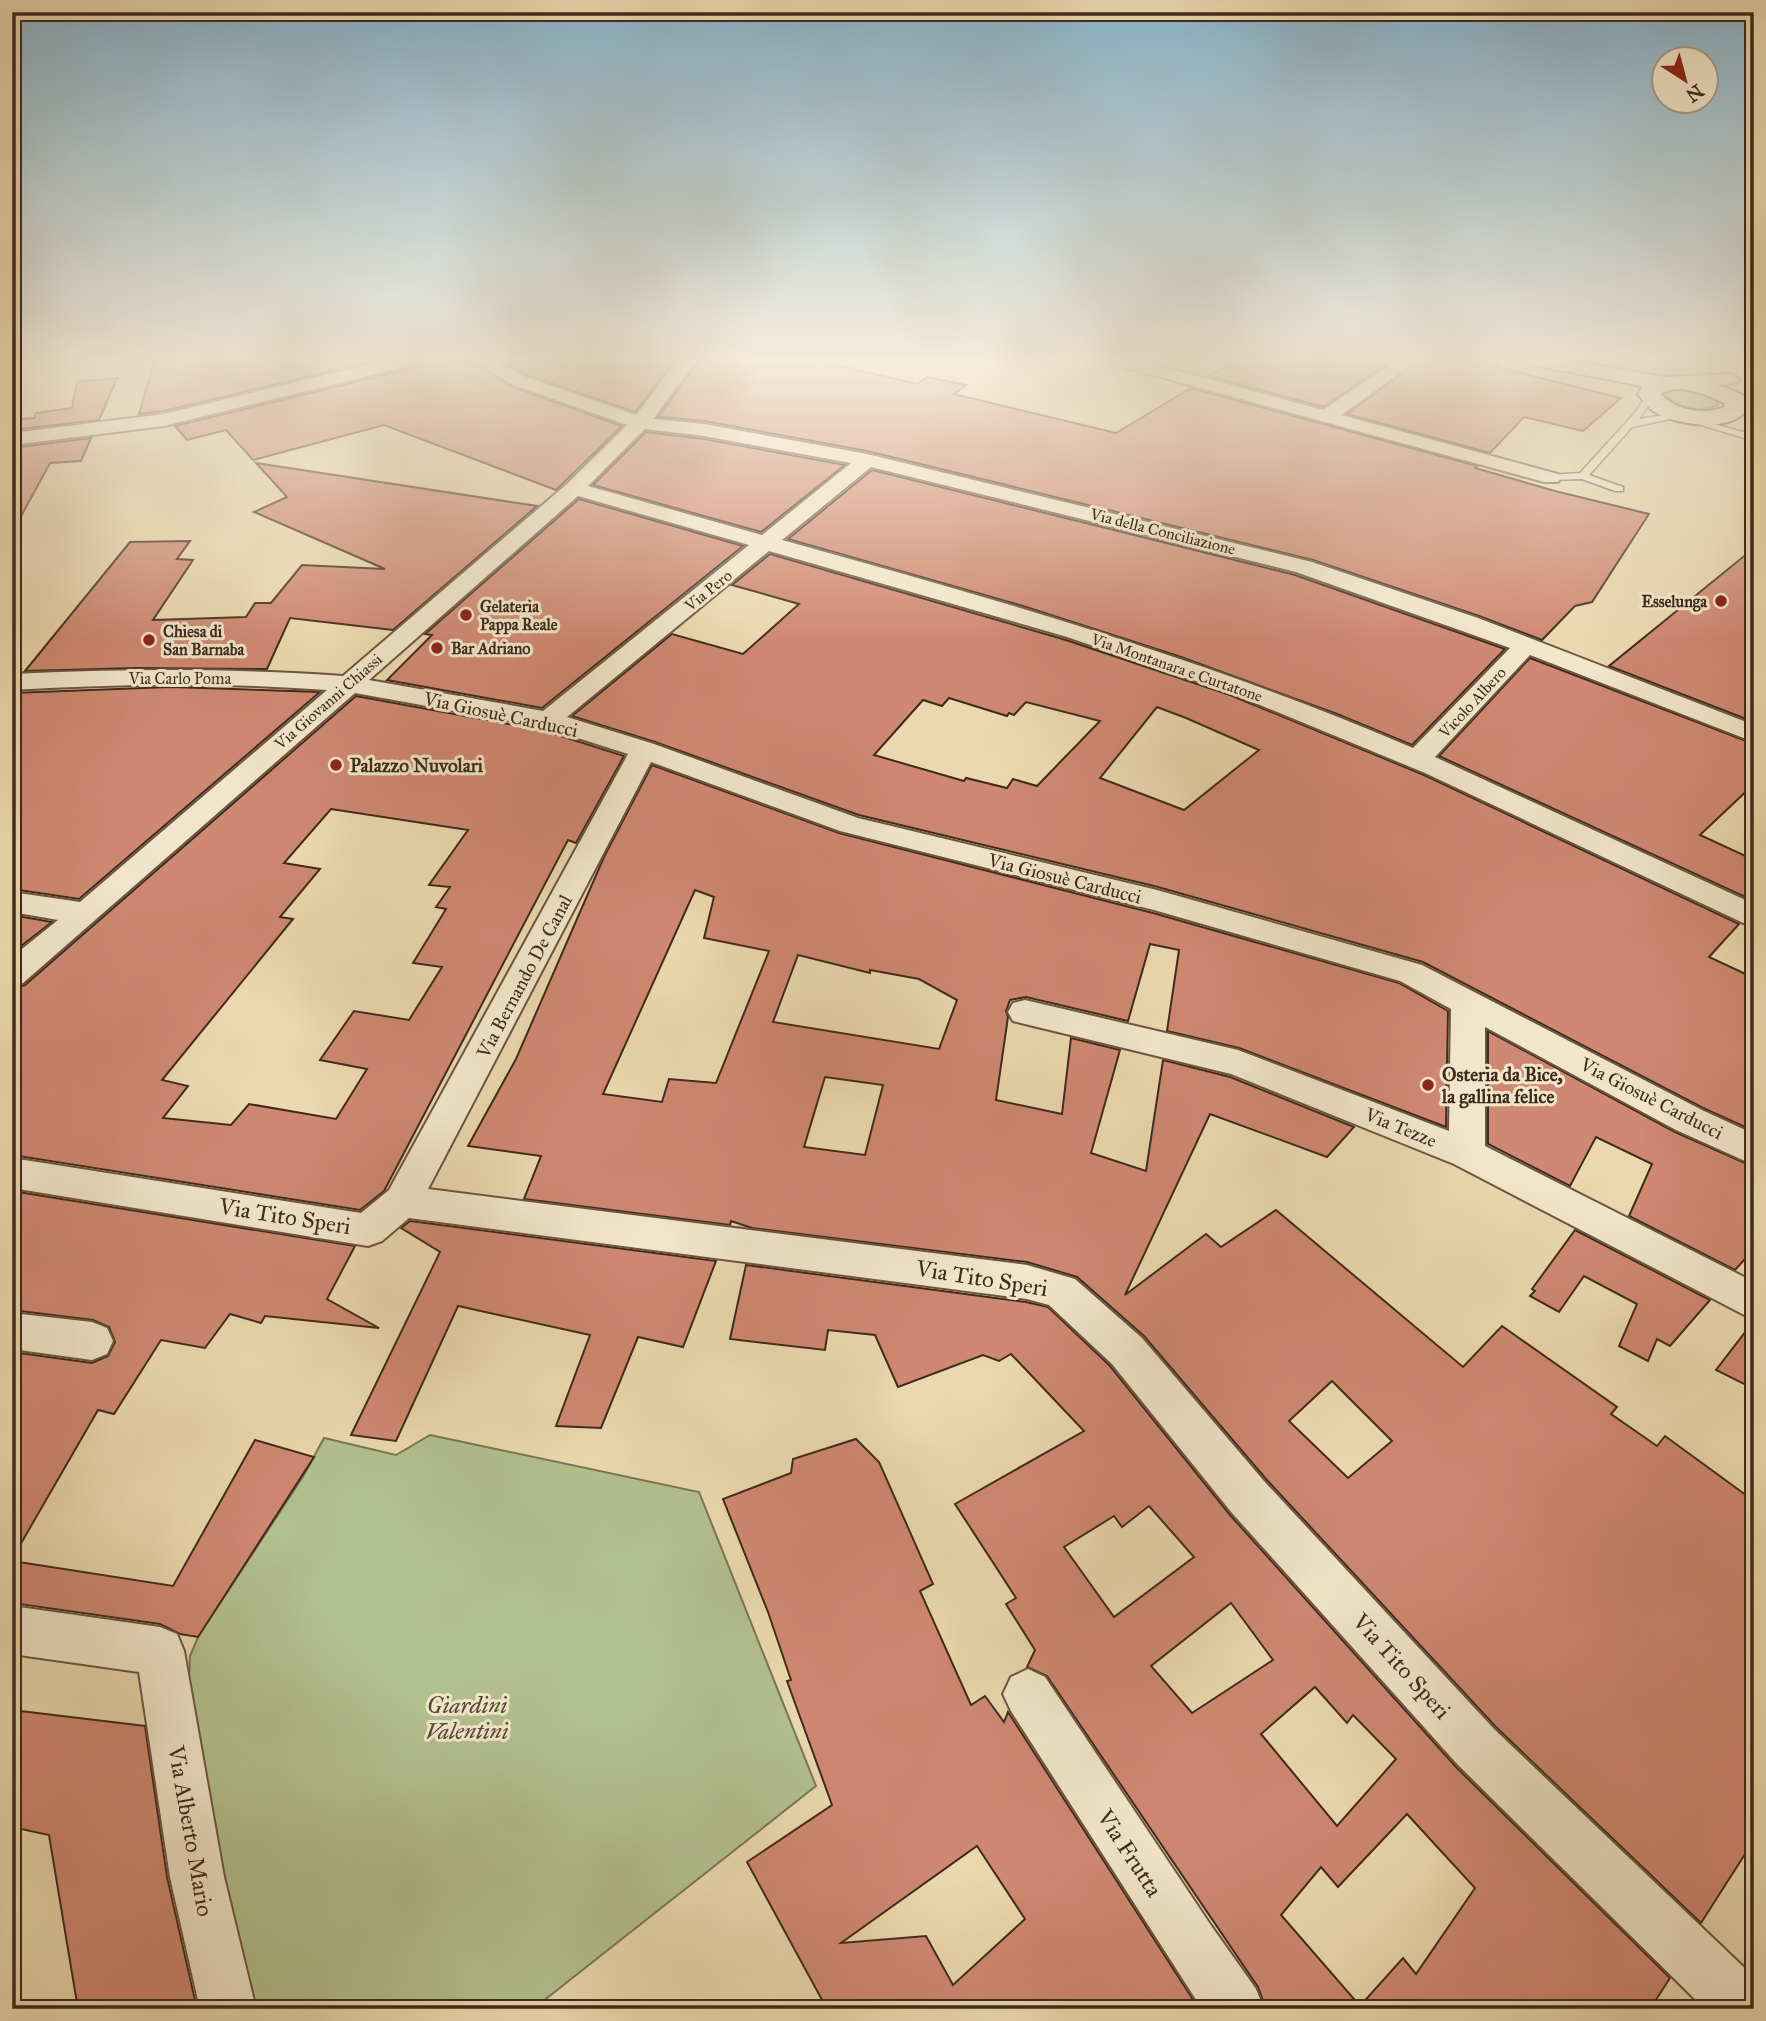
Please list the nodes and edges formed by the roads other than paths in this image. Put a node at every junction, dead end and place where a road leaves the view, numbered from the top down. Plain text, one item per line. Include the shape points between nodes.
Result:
1 (610, 452) edge
2 (825, 452) edge
3 (1456, 452) edge
4 (1603, 452) edge
5 (867, 460) junction
6 (1583, 475) junction
7 (1551, 478) joint
8 (574, 488) junction
9 (1619, 489) dead end
10 (766, 543) junction
11 (1525, 645) junction
12 (12, 682) edge
13 (348, 684) junction
14 (548, 720) junction
15 (1754, 734) edge
16 (644, 750) junction
17 (1418, 759) junction
18 (12, 902) edge
19 (86, 915) junction
20 (1754, 918) edge
21 (12, 975) edge
22 (1468, 1002) junction
23 (1025, 1012) dead end
24 (1754, 1150) edge
25 (1468, 1154) junction
26 (12, 1173) edge
27 (402, 1201) junction
28 (1754, 1302) edge
29 (12, 1331) edge
30 (92, 1341) dead end
31 (12, 1630) edge
32 (1027, 1694) dead end
33 (228, 2009) edge
34 (1236, 2009) edge
35 (1746, 2009) edge

1 - 8 street, Via Giovanni Chiassi
2 - 5 street, Via della Conciliazione
3 - 7 street
4 - 6 lane
5 - 10 street, Via Pero
5 - 11 street, Via della Conciliazione via 1304,566
6 - 7 lane
6 - 9 lane
8 - 10 street, Via Montanara e Curtatone
8 - 13 street, Via Giovanni Chiassi
10 - 14 street, Via Pero
10 - 17 street, Via Montanara e Curtatone via 1106,642 1241,688
11 - 15 street, Via della Conciliazione
11 - 17 street, Vicolo Albero
12 - 13 street, Via Carlo Poma via 256,677
13 - 14 street, Via Giosuè Carducci
13 - 19 street, Via Giovanni Chiassi
14 - 16 street, Via Giosuè Carducci
16 - 22 street, Via Giosuè Carducci via 850,825 1170,904 1411,973
16 - 27 street, Via Bernando De Canal
17 - 20 street, Via Montanara e Curtatone
18 - 19 street
19 - 21 street, Via Giovanni Chiassi
22 - 24 street, Via Giosuè Carducci
22 - 25 street
23 - 25 street, Via Tezze via 1238,1062
25 - 28 street, Via Tezze
26 - 27 street, Via Tito Speri via 368,1230
27 - 35 street, Via Tito Speri via 1027,1282 1061,1291 1127,1351 1248,1497 1491,1763
29 - 30 street
31 - 33 street, Via Alberto Mario via 160,1651 197,1877
32 - 34 street, Via Frutta

